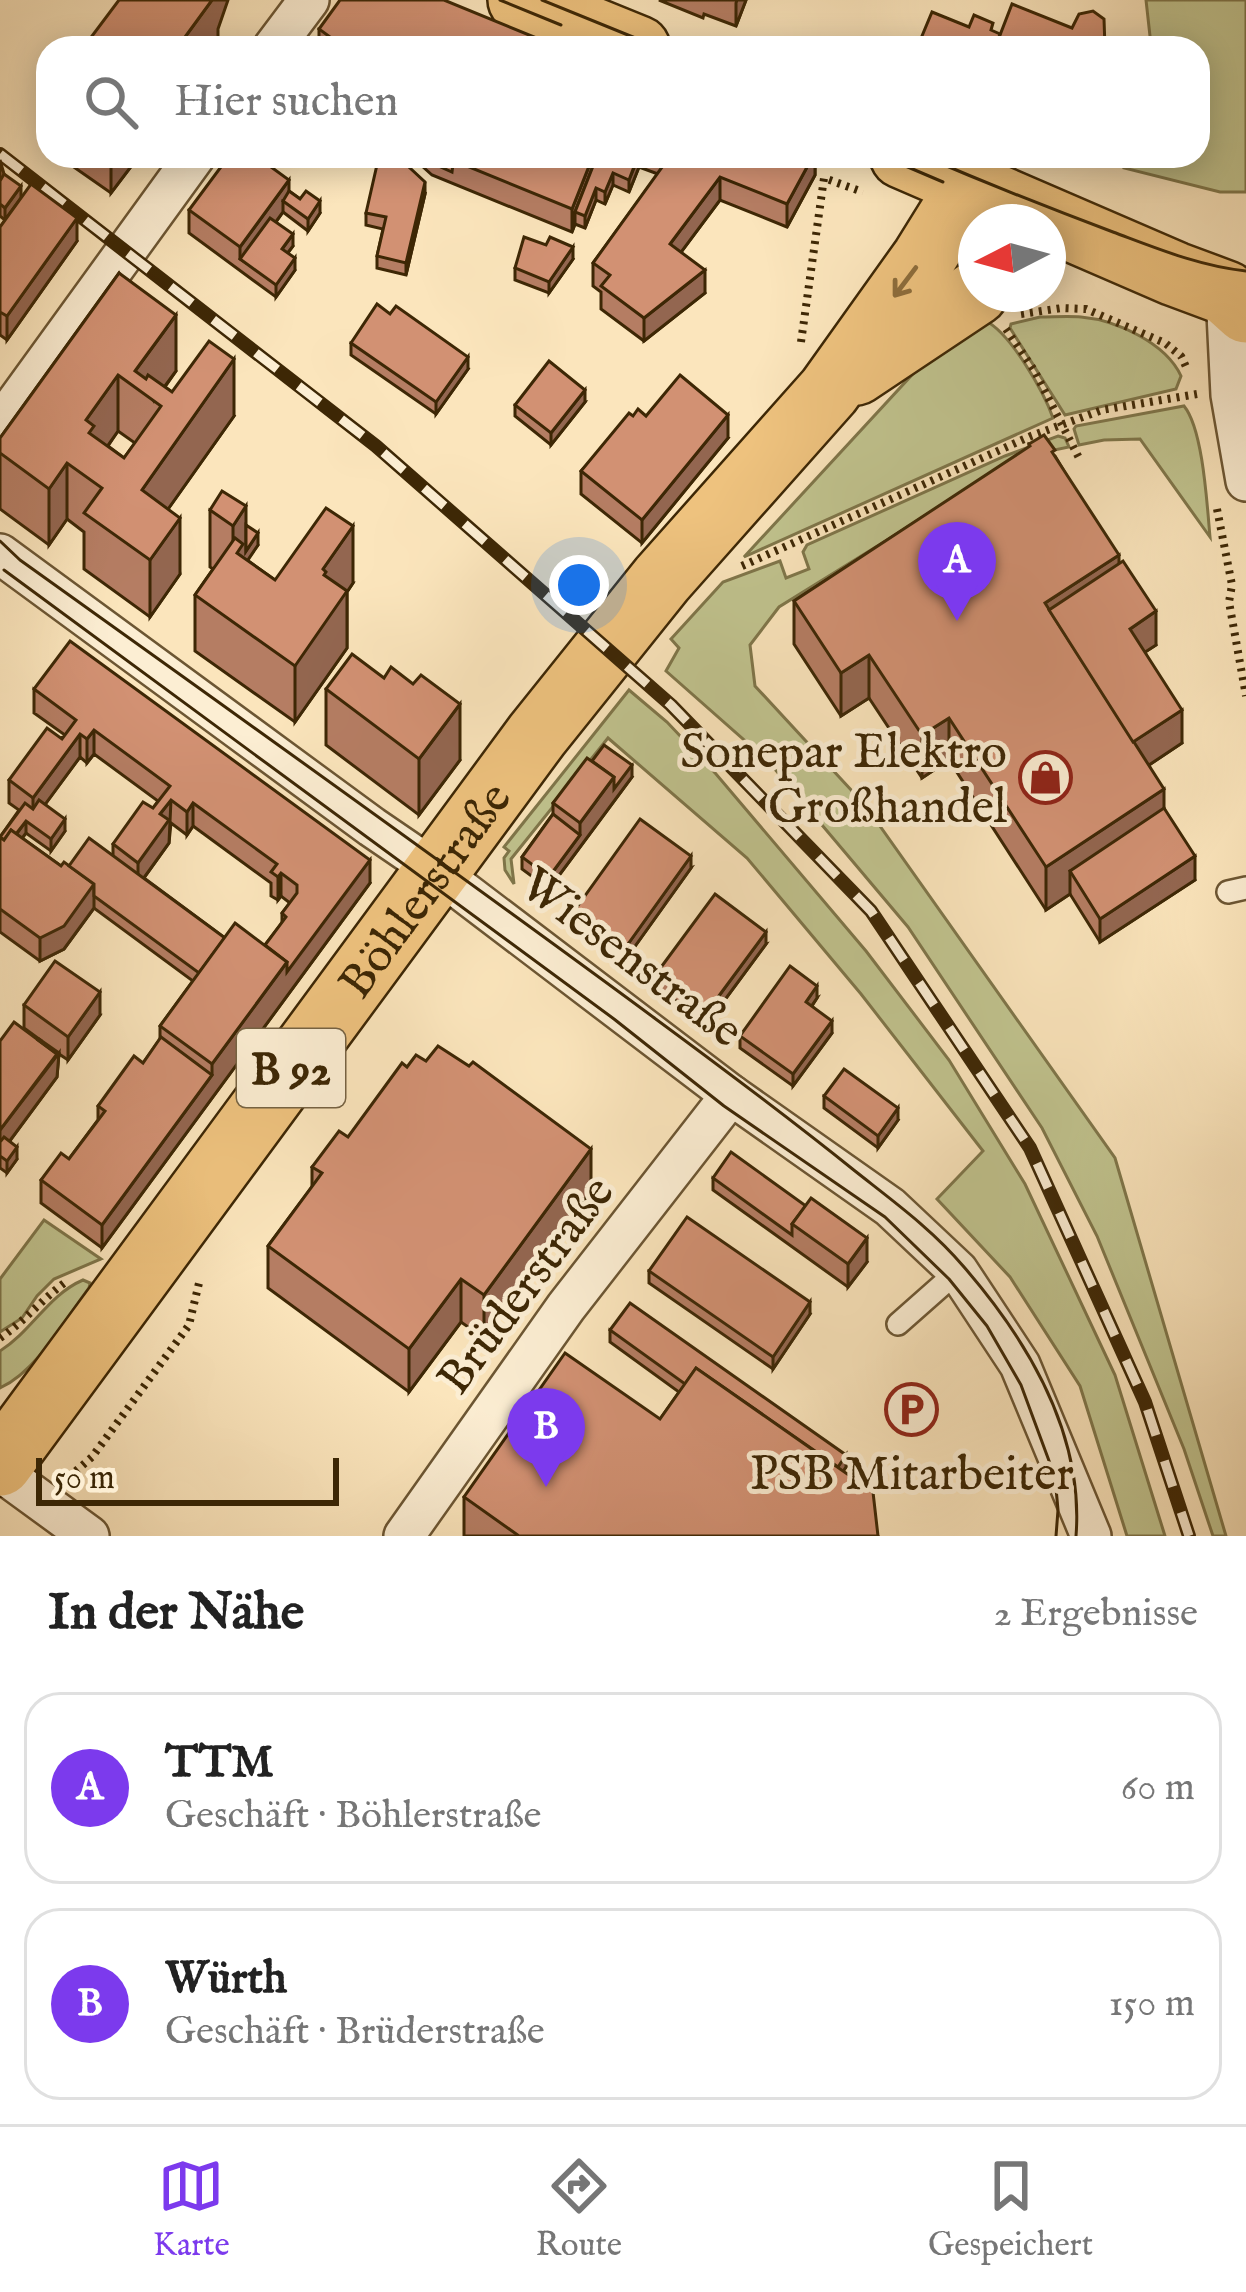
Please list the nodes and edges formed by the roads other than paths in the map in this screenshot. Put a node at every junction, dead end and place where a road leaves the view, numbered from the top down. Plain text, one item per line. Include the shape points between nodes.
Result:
1 (309, 0) edge
2 (520, 0) edge
3 (283, 36) edge
4 (608, 36) edge
5 (186, 168) edge
6 (887, 176) edge
7 (970, 184) junction
8 (1003, 204) edge
9 (1066, 241) edge
10 (1239, 296) edge
11 (958, 301) edge
12 (815, 367) junction
13 (0, 425) edge
14 (1231, 490) edge
15 (0, 554) edge
16 (435, 870) junction
17 (731, 1095) junction
18 (958, 1271) junction
19 (898, 1324) dead end
20 (0, 1467) edge
21 (89, 1536) edge
22 (404, 1536) edge
23 (1091, 1536) edge

1 - 3 street
2 - 4 main road
5 - 13 street
6 - 7 main road
7 - 8 main road
7 -> 12 main road, Böhlerstraße / B 92 via 924,258
9 - 10 main road
10 - 14 street
11 - 12 main road, Böhlerstraße / B 92
12 - 16 main road, Böhlerstraße / B 92
15 - 16 street, Wiesenstraße
16 - 17 street, Wiesenstraße
16 - 20 main road, Böhlerstraße / B 92
17 - 18 street, Wiesenstraße via 890,1207
17 - 22 street, Brüderstraße via 566,1306
18 - 19 lane
18 - 23 street, Wiesenstraße via 1020,1365
20 - 21 street

